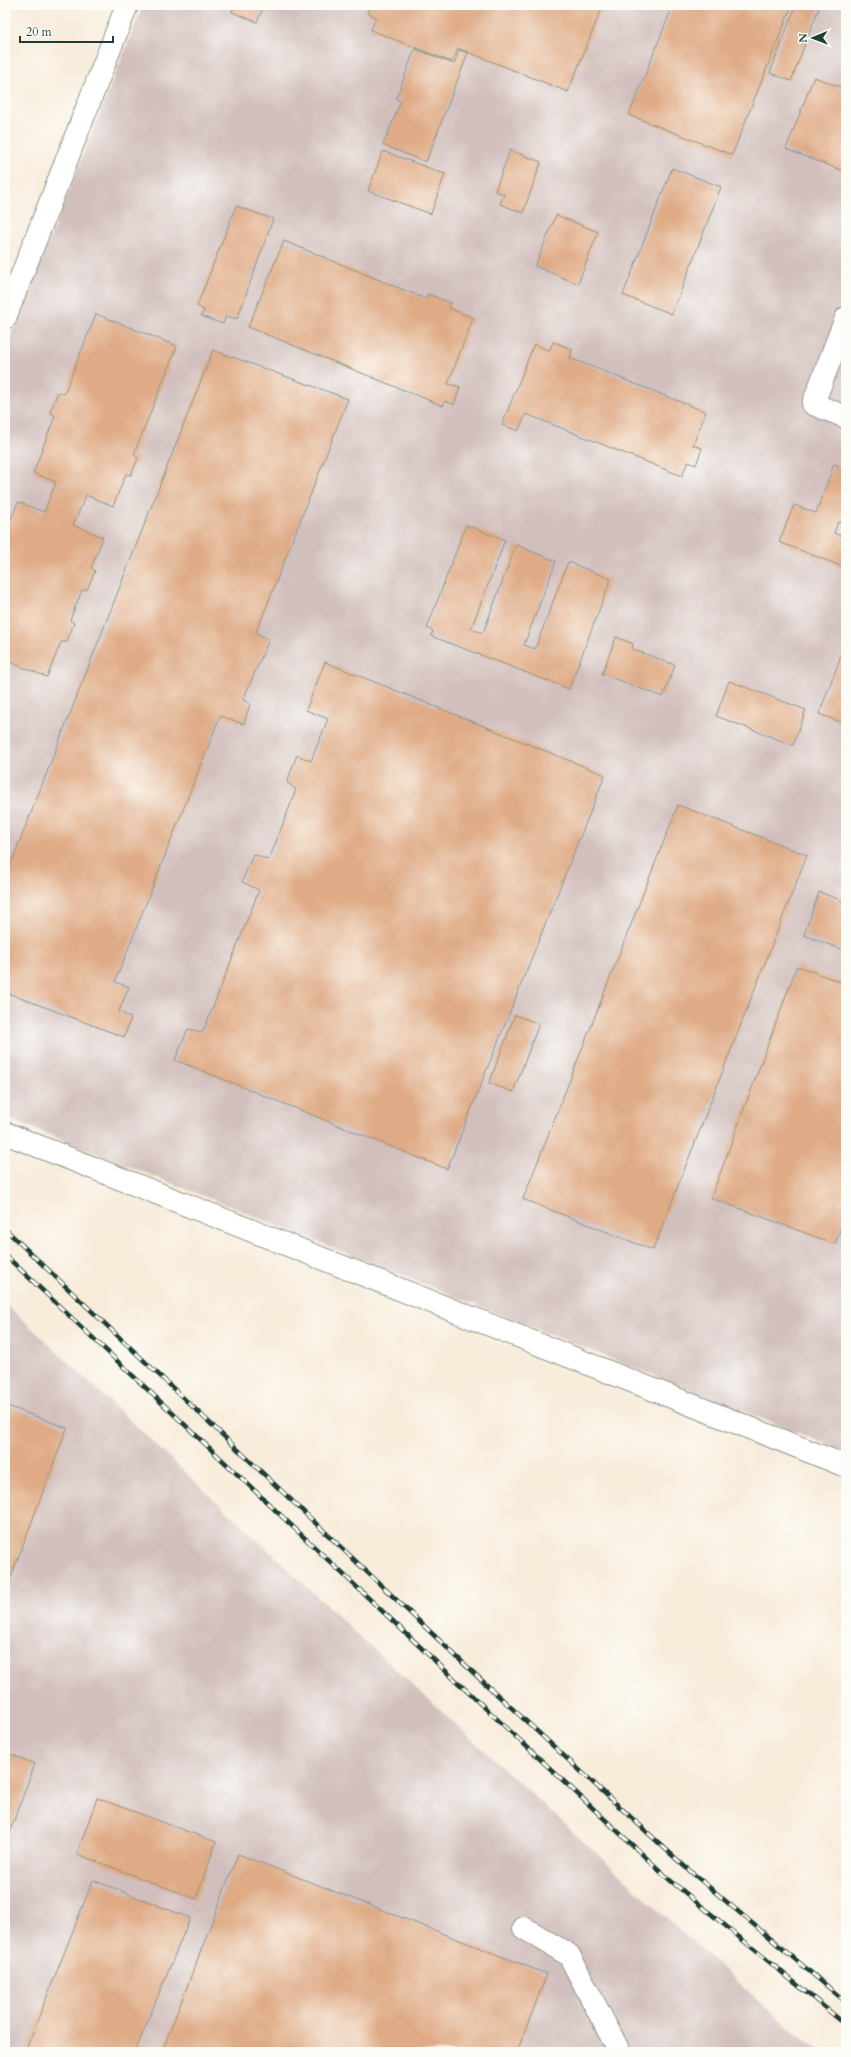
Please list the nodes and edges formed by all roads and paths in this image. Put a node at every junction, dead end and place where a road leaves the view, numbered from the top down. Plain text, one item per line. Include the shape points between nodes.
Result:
1 (127, 5) edge
2 (5, 318) edge
3 (846, 318) edge
4 (846, 417) edge
5 (5, 1134) edge
6 (846, 1466) edge
7 (524, 1928) dead end
8 (617, 2052) edge

1 - 2 street
3 - 4 street via 813,404
5 - 6 street
7 - 8 street via 570,1955 618,2049

